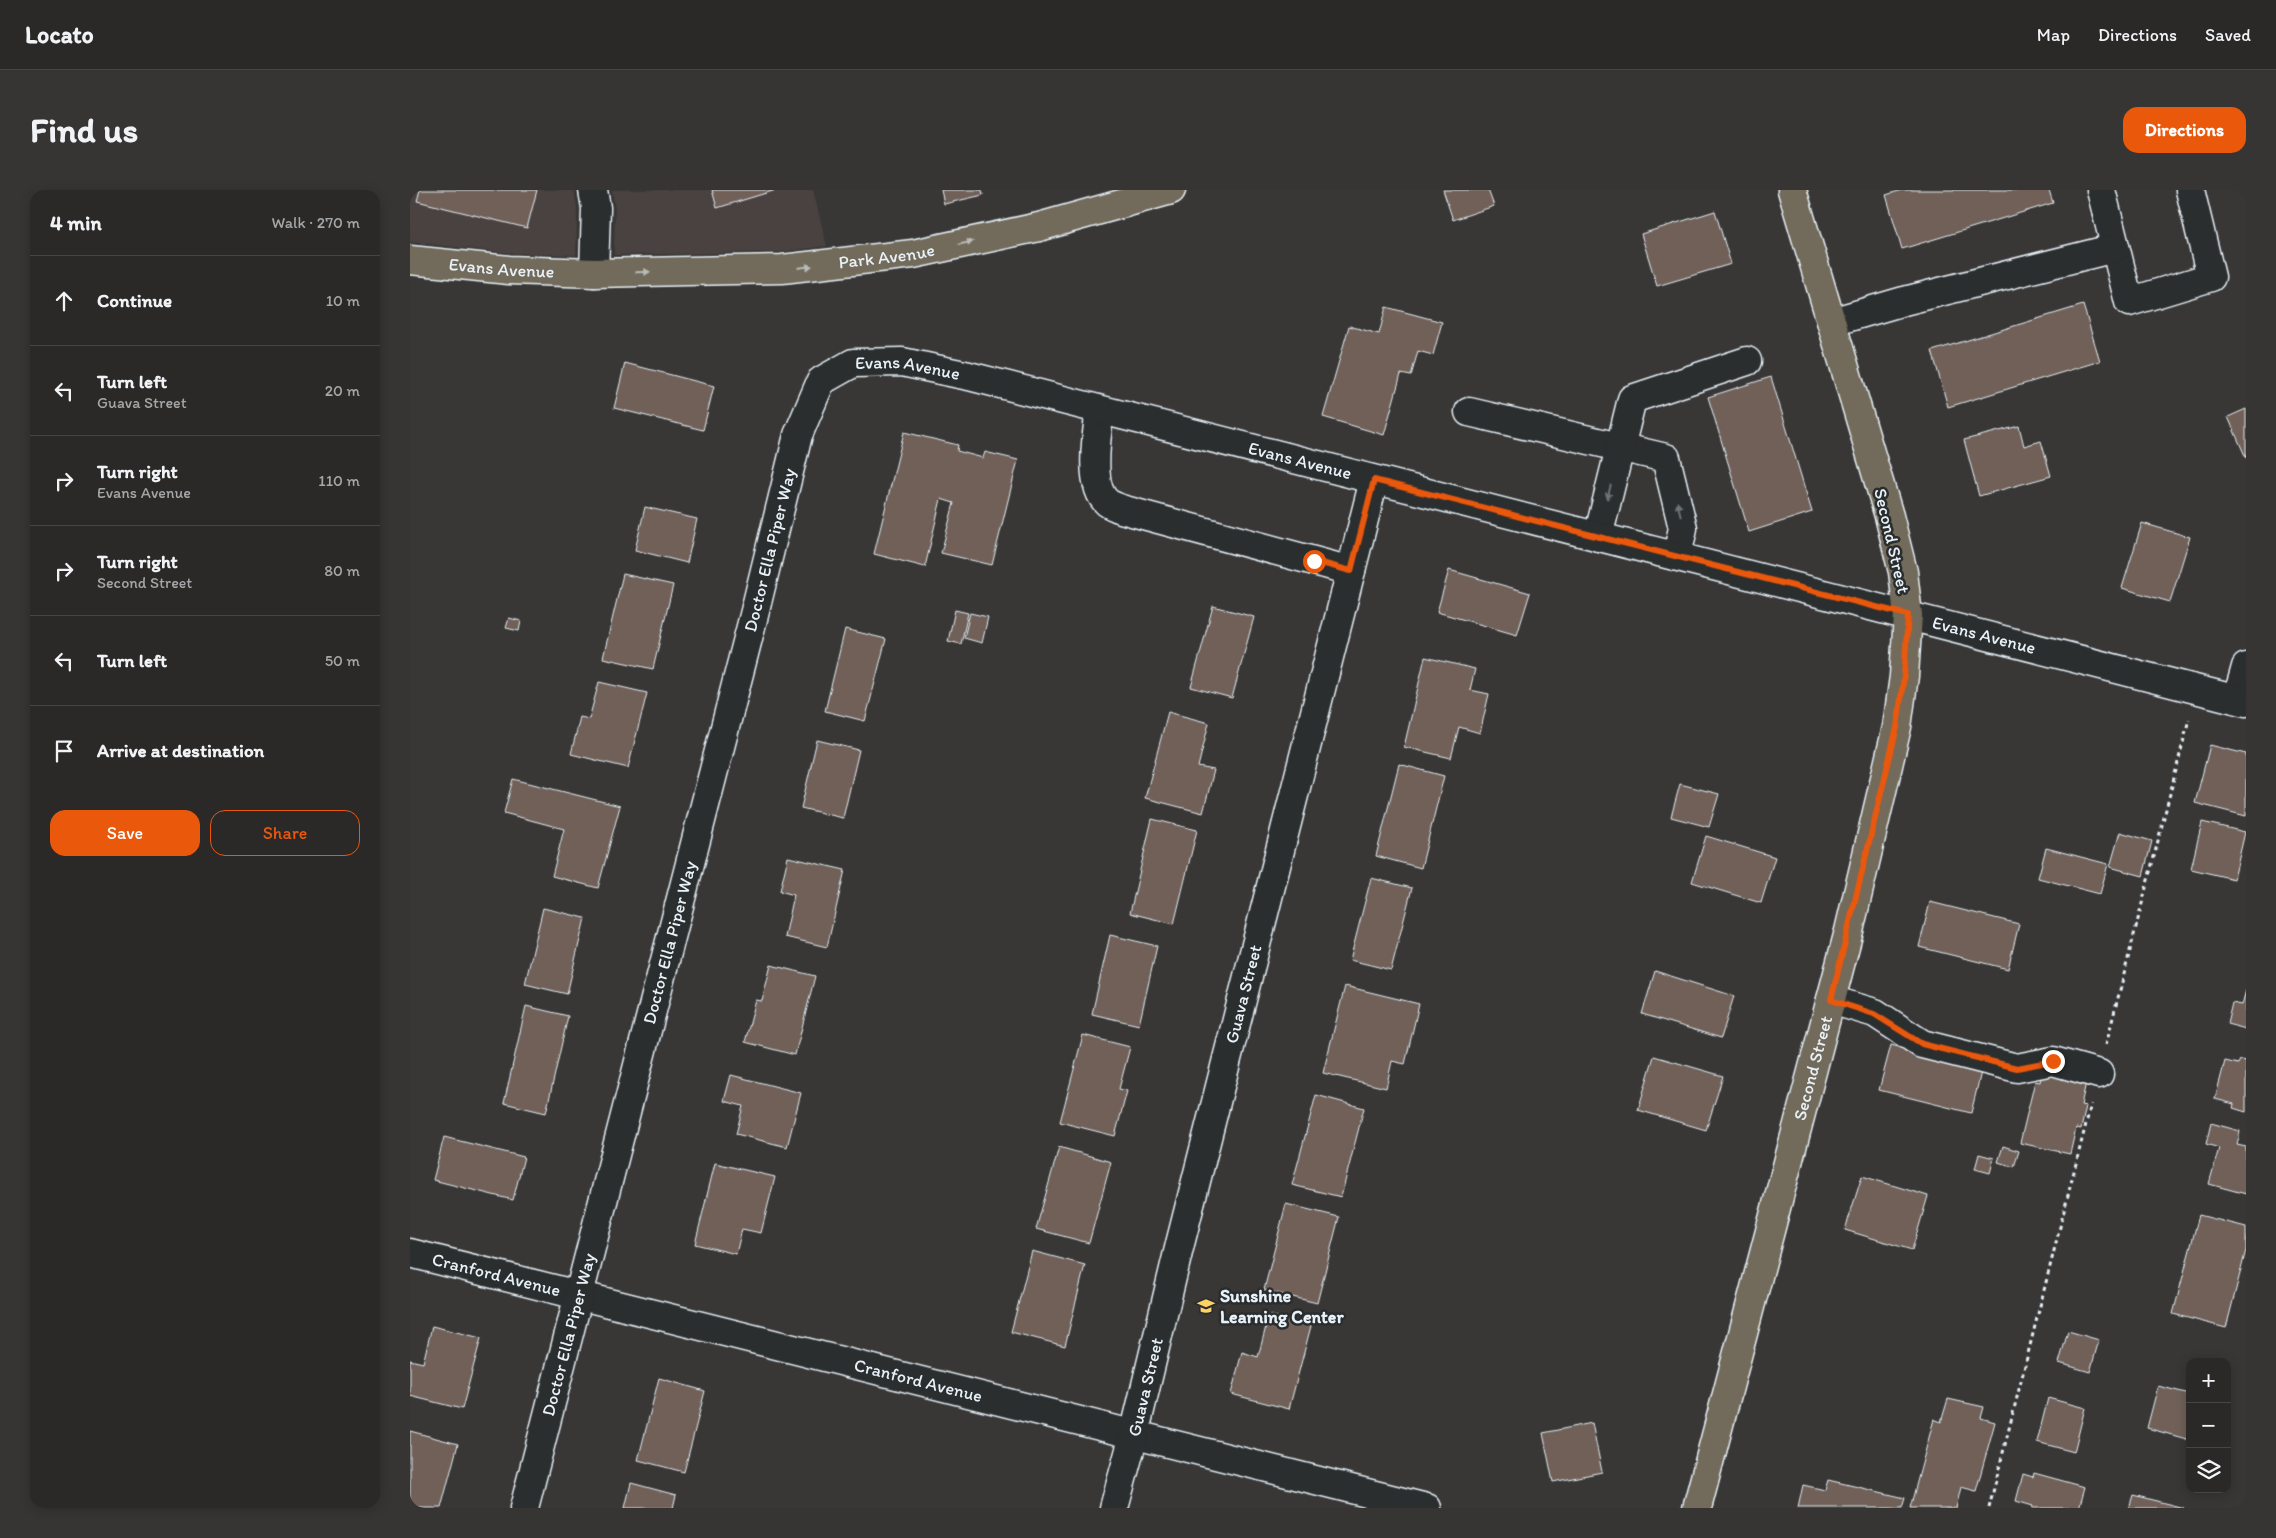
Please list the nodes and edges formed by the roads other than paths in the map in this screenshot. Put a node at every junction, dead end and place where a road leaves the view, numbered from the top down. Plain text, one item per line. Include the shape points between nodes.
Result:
1 (593, 190) edge
2 (1792, 190) edge
3 (2101, 190) edge
4 (2190, 190) edge
5 (1156, 192) edge
6 (2115, 248) junction
7 (410, 260) edge
8 (594, 273) junction
9 (1832, 322) junction
10 (1747, 361) dead end
11 (821, 381) joint
12 (1100, 410) junction
13 (1470, 412) dead end
14 (1621, 447) junction
15 (1374, 480) junction
16 (1598, 537) junction
17 (1677, 556) junction
18 (1351, 571) junction
19 (1908, 615) junction
20 (2246, 667) edge
21 (2242, 700) edge
22 (1831, 1000) junction
23 (2099, 1074) dead end
24 (410, 1253) edge
25 (580, 1295) junction
26 (1134, 1435) junction
27 (524, 1508) edge
28 (1114, 1508) edge
29 (1427, 1508) edge
30 (1697, 1508) edge

1 - 8 street via 596,208
2 - 9 main road, Second Street
3 - 6 street
4 - 6 street via 2211,277 2129,302
8 -> 5 main road, Park Avenue via 782,270 913,254 1039,227
6 - 9 street
7 - 8 main road, Evans Avenue via 509,270
9 - 19 main road, Second Street via 1889,516
10 - 14 street via 1632,399
11 - 12 street, Evans Avenue via 853,363 902,362
11 - 25 street, Doctor Ella Piper Way via 798,435
12 - 15 street, Evans Avenue
12 - 18 street via 1097,480 1100,493 1107,502 1121,509
13 - 14 street
14 -> 16 street
17 -> 14 street via 1683,528 1666,458
15 - 16 street, Evans Avenue
15 - 18 street, Guava Street
16 - 17 street, Evans Avenue
17 - 19 street, Evans Avenue
18 - 26 street, Guava Street
19 - 21 street, Evans Avenue
19 - 22 main road, Second Street via 1897,727
20 - 21 street
22 - 23 street via 1874,1014 1922,1044 2017,1068 2053,1061
22 - 30 main road, Second Street
24 - 25 street, Cranford Avenue
25 - 26 street, Cranford Avenue
25 - 27 street, Doctor Ella Piper Way
26 - 28 street, Guava Street
26 - 29 street, Cranford Avenue

